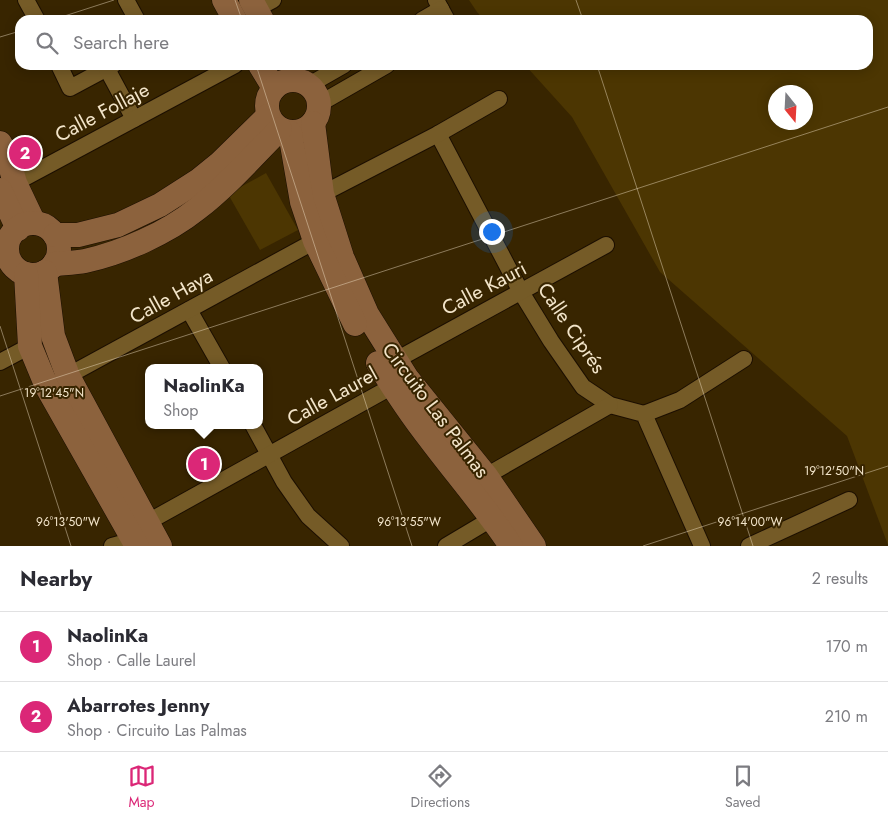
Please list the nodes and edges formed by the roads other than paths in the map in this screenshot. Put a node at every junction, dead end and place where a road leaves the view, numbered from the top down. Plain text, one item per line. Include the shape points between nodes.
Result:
1 (26, 0) edge
2 (126, 0) edge
3 (224, 0) edge
4 (34, 15) edge
5 (134, 15) edge
6 (232, 15) edge
7 (61, 70) edge
8 (104, 70) edge
9 (111, 70) edge
10 (227, 70) edge
11 (268, 70) edge
12 (335, 70) edge
13 (370, 70) edge
14 (299, 91) edge
15 (499, 100) dead end
16 (134, 119) junction
17 (279, 126) junction
18 (438, 134) junction
19 (0, 143) edge
20 (8, 187) edge
21 (322, 194) junction
22 (16, 231) edge
23 (55, 235) junction
24 (315, 241) junction
25 (606, 245) dead end
26 (27, 268) edge
27 (521, 292) junction
28 (190, 310) junction
29 (30, 346) junction
30 (744, 360) dead end
31 (0, 362) edge
32 (220, 364) edge
33 (394, 373) junction
34 (68, 376) junction
35 (47, 387) junction
36 (610, 405) junction
37 (644, 414) junction
38 (255, 429) edge
39 (270, 455) junction
40 (486, 476) junction
41 (849, 500) dead end
42 (493, 518) junction
43 (133, 539) edge
44 (160, 546) edge
45 (341, 546) edge
46 (446, 546) edge
47 (511, 546) edge
48 (534, 546) edge
49 (702, 546) edge
50 (749, 546) edge

1 - 4 street
2 - 5 street
3 - 6 street
7 - 8 street via 70,88
9 - 16 street
10 - 16 street, Calle Follaje
11 - 14 street, Circuito Las Palmas
12 - 14 street
13 - 14 street
14 - 17 street, Circuito Las Palmas via 267,101
14 - 17 street via 306,129 298,132
14 - 21 street, Circuito Las Palmas
15 - 18 street
16 - 20 street, Calle Follaje
17 - 23 street via 160,205 118,224 78,235
17 - 24 street, Circuito Las Palmas
17 - 26 street via 196,210 158,233 121,250 84,261
18 - 21 street
18 - 27 street, Calle Ciprés
19 - 20 street via 7,155
20 - 22 street
21 - 33 street, Circuito Las Palmas via 342,257
22 - 23 street via 42,225
22 - 26 street via 7,247 8,256
23 - 26 street via 59,250
24 - 28 street, Calle Haya
24 - 33 street, Circuito Las Palmas via 352,320
25 - 27 street, Calle Kauri
26 - 29 street
26 - 34 street
27 - 33 street, Calle Kauri
27 - 36 street, Calle Ciprés via 583,386
28 - 32 street
28 - 34 street, Calle Haya
29 - 31 street
29 - 35 street
30 - 37 street via 680,400
33 - 39 street, Calle Laurel
33 - 40 street, Circuito Las Palmas
33 - 42 street, Circuito Las Palmas via 429,439
34 - 35 street, Calle Haya
34 - 43 street
35 - 43 street
36 - 37 street, Calle Ciprés
36 - 40 street
37 - 49 street
38 - 39 street
39 - 43 street, Calle Laurel
39 - 45 street via 308,516
40 - 48 street, Circuito Las Palmas
41 - 50 street
42 - 46 street
42 - 47 street, Circuito Las Palmas
43 - 44 street

